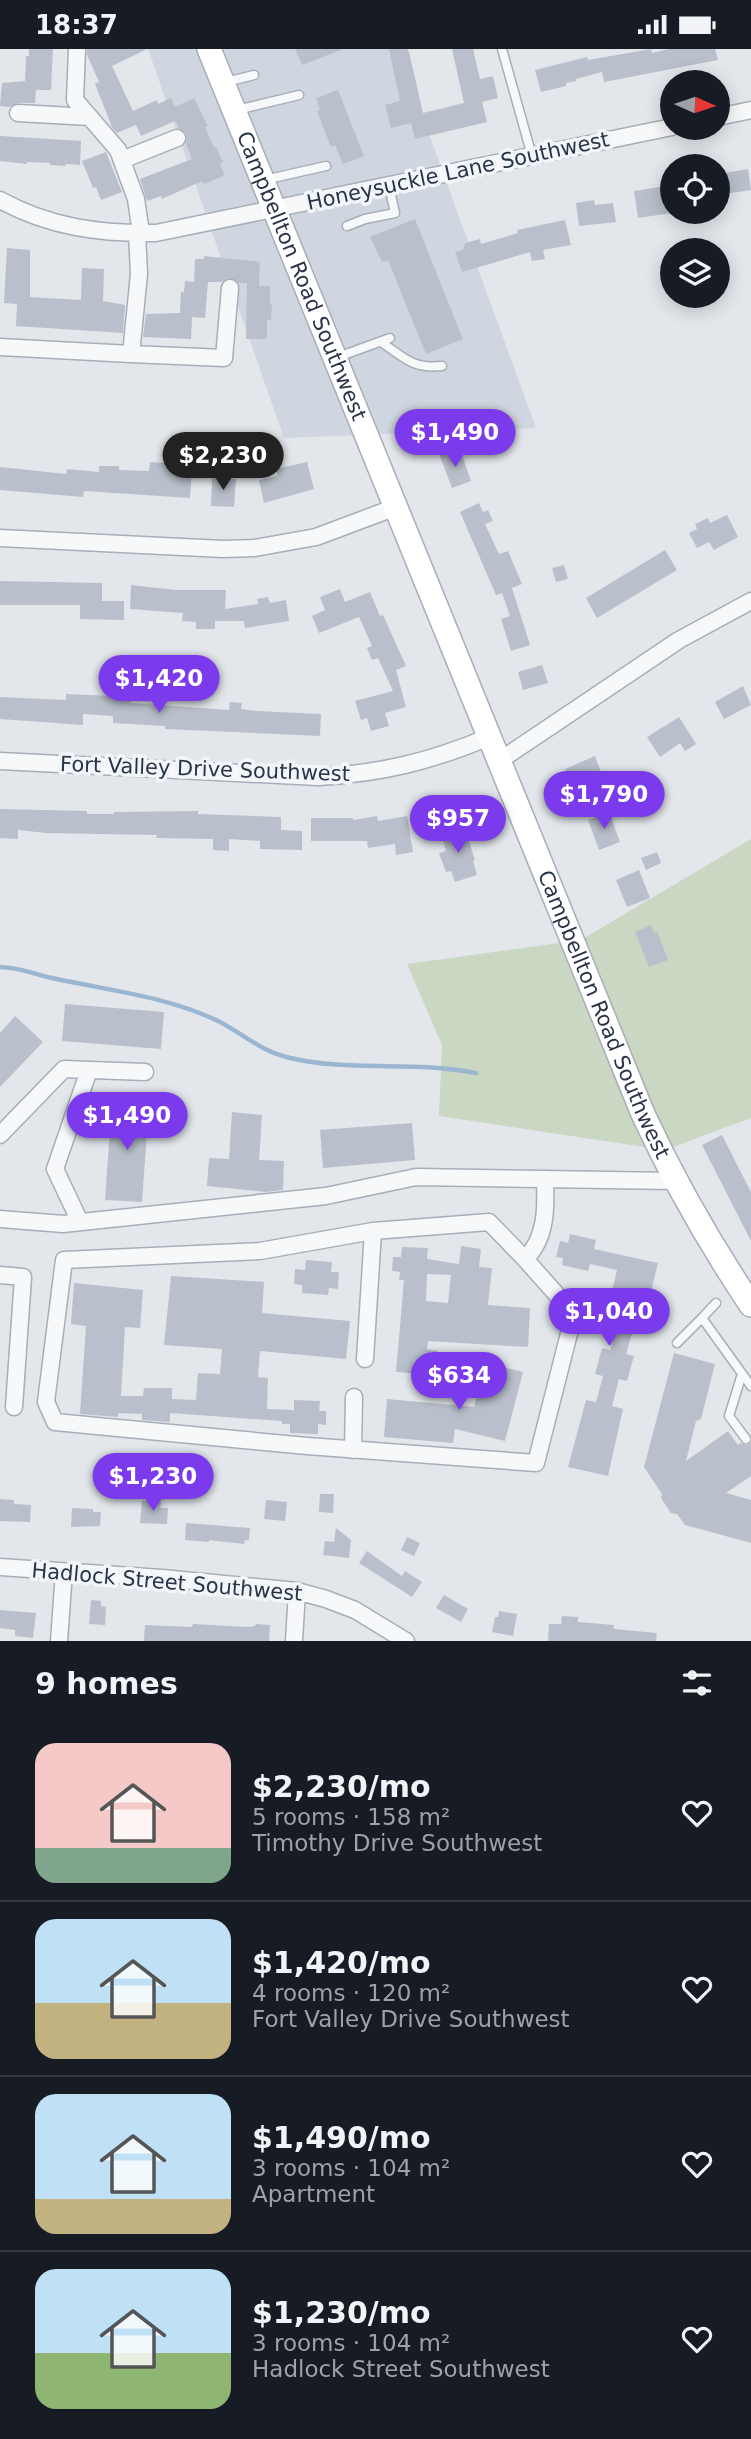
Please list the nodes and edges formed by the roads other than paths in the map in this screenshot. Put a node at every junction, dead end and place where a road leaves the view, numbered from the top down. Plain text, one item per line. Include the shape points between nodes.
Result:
1 (77, 49) edge
2 (209, 49) edge
3 (502, 49) edge
4 (254, 75) dead end
5 (223, 82) junction
6 (299, 95) dead end
7 (751, 110) edge
8 (234, 111) junction
9 (18, 113) dead end
10 (730, 114) edge
11 (90, 117) junction
12 (660, 129) edge
13 (177, 138) dead end
14 (532, 156) junction
15 (122, 160) junction
16 (326, 166) dead end
17 (263, 181) junction
18 (389, 186) junction
19 (0, 200) edge
20 (275, 210) junction
21 (347, 226) dead end
22 (139, 233) junction
23 (230, 288) dead end
24 (390, 338) dead end
25 (381, 342) junction
26 (0, 347) edge
27 (131, 354) junction
28 (335, 358) junction
29 (442, 366) dead end
30 (396, 507) junction
31 (0, 538) edge
32 (751, 601) edge
33 (489, 737) junction
34 (0, 761) edge
35 (499, 761) junction
36 (89, 1070) junction
37 (145, 1072) dead end
38 (0, 1135) edge
39 (545, 1179) junction
40 (674, 1181) junction
41 (0, 1219) edge
42 (80, 1222) junction
43 (373, 1231) junction
44 (525, 1259) junction
45 (0, 1275) edge
46 (716, 1303) dead end
47 (751, 1305) edge
48 (702, 1318) junction
49 (677, 1343) dead end
50 (365, 1359) dead end
51 (743, 1374) junction
52 (751, 1386) edge
53 (354, 1397) dead end
54 (14, 1407) dead end
55 (746, 1439) dead end
56 (353, 1450) junction
57 (0, 1567) edge
58 (64, 1572) junction
59 (297, 1591) junction
60 (59, 1641) edge
61 (293, 1641) edge
62 (406, 1641) edge

1 - 11 street via 75,100
2 - 5 main road, Campbellton Road Southwest
3 - 14 lane
4 - 5 lane
5 - 8 main road, Campbellton Road Southwest
6 - 8 lane
7 - 10 street
8 - 17 main road, Campbellton Road Southwest
9 - 11 street
11 - 15 street
12 - 14 street, Honeysuckle Lane Southwest
13 - 15 street
14 - 18 street, Honeysuckle Lane Southwest
15 - 22 street via 136,199
16 - 17 lane
17 - 20 main road, Campbellton Road Southwest
18 - 20 street, Honeysuckle Lane Southwest
18 - 21 lane via 395,213
19 - 22 street, Honeysuckle Lane Southwest via 47,221 82,230
20 - 22 street, Honeysuckle Lane Southwest
20 - 28 main road, Campbellton Road Southwest
22 - 27 street
23 - 27 street via 224,358
24 - 25 lane
25 - 28 lane
25 - 29 lane via 412,364
26 - 27 street
28 - 30 main road, Campbellton Road Southwest
30 - 31 street via 316,537 255,548
30 - 33 main road, Campbellton Road Southwest
32 - 35 street via 679,640
33 - 34 street, Fort Valley Drive Southwest via 405,766 318,777
33 - 35 main road, Campbellton Road Southwest
35 - 40 main road, Campbellton Road Southwest
36 - 37 street
36 - 38 street via 64,1069
36 - 42 street via 55,1169
39 - 40 street
39 - 42 street via 416,1177 326,1196
39 - 44 street via 542,1235
40 - 47 main road, Campbellton Road Southwest
41 - 42 street
43 - 44 street via 489,1222
43 - 50 street
43 - 56 street via 260,1251 64,1260 46,1402 55,1422
44 - 56 street via 574,1314 536,1463
45 - 54 street via 23,1277
46 - 48 lane
48 - 49 lane
48 - 51 lane
51 - 52 lane
51 - 55 lane via 729,1416
53 - 56 street
57 - 58 street, Hadlock Street Southwest
58 - 59 street, Hadlock Street Southwest
58 - 60 street
59 - 61 street
59 - 62 street, Hadlock Street Southwest via 355,1610

